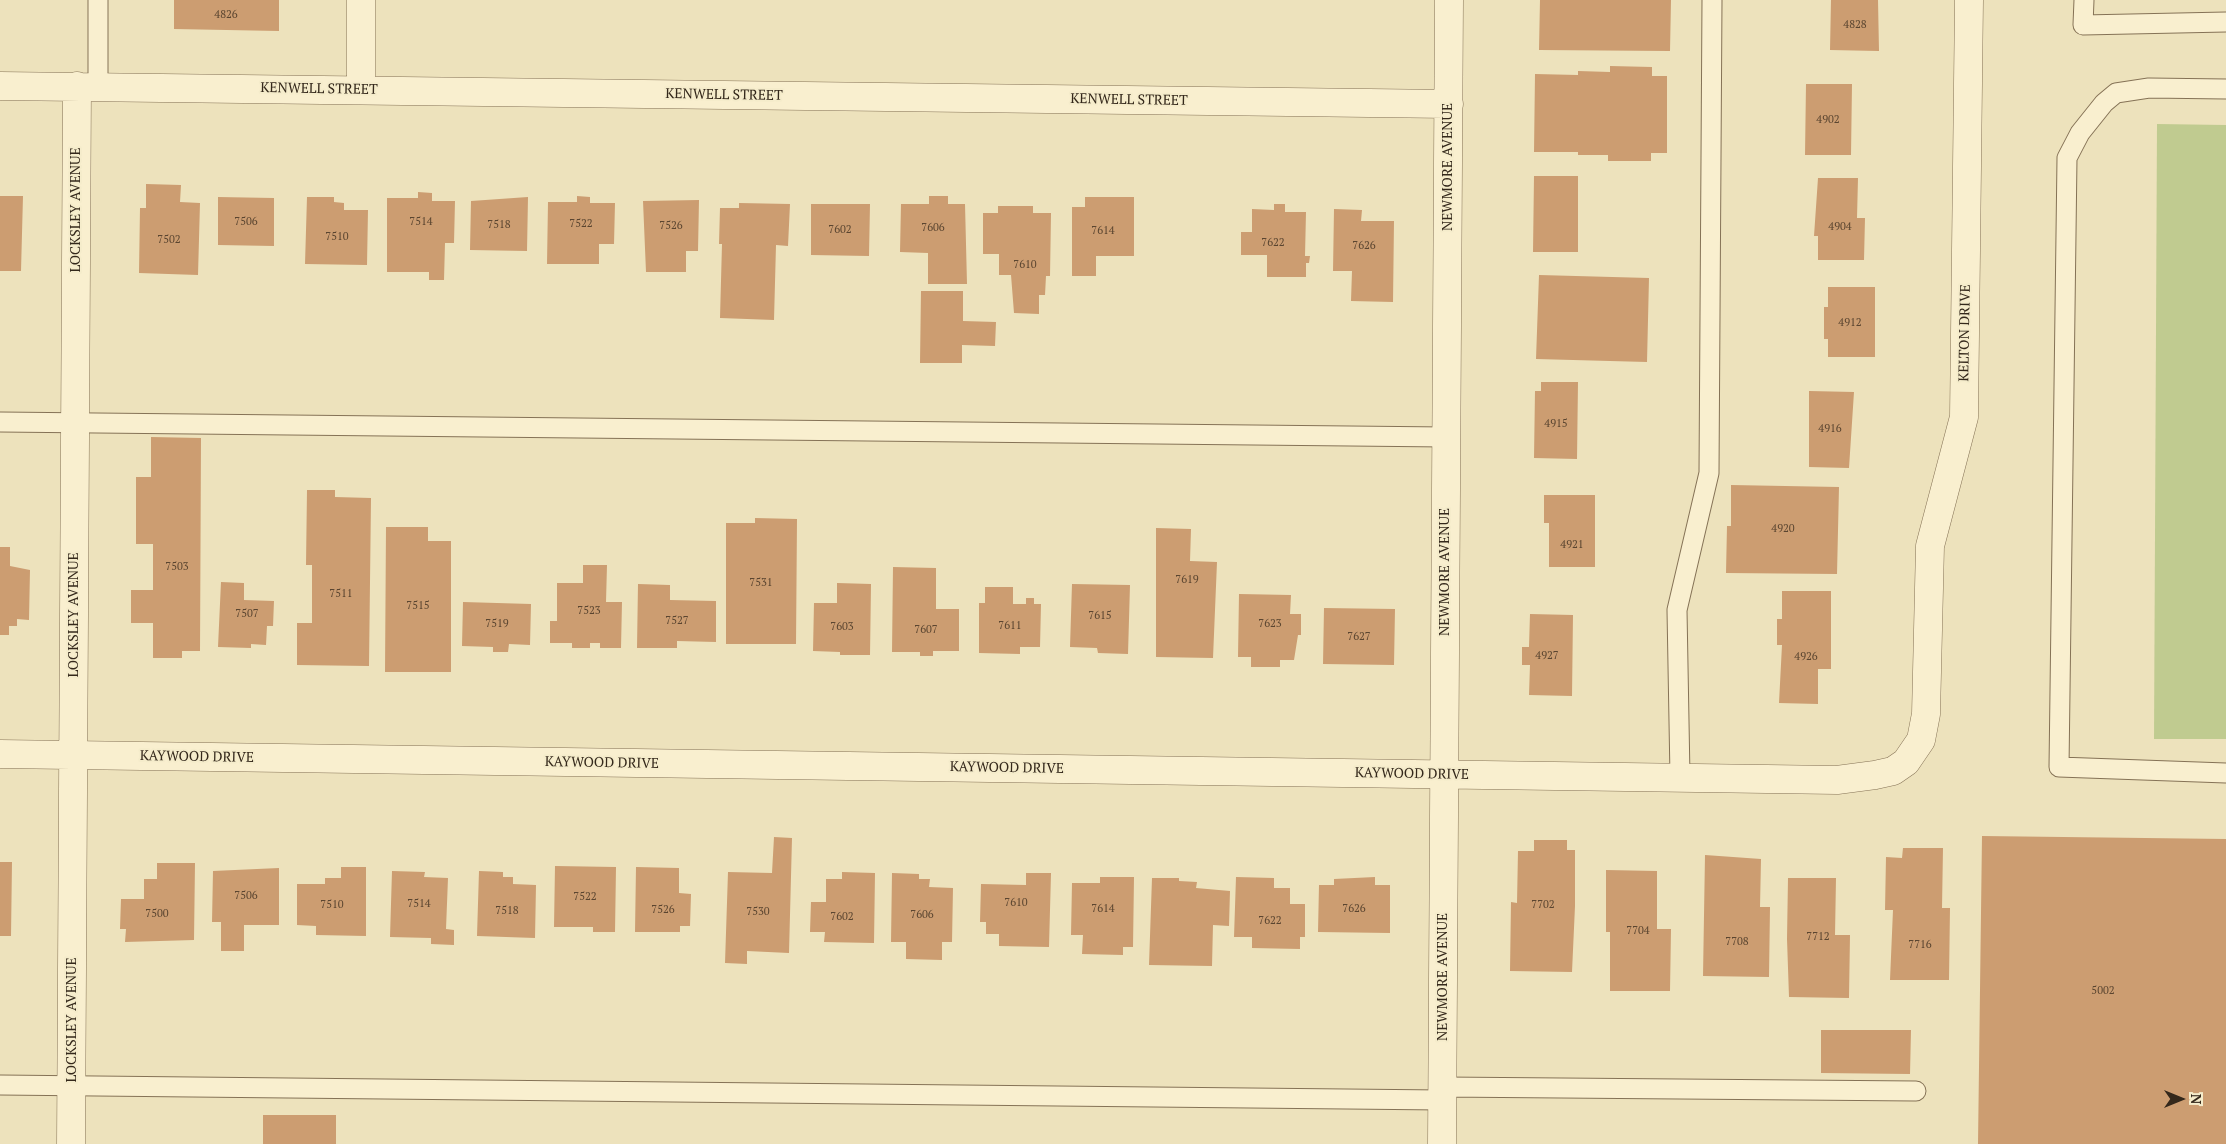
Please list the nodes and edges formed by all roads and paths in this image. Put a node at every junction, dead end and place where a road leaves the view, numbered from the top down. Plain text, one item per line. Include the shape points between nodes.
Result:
1 (98, 0) edge
2 (361, 0) edge
3 (1449, 0) edge
4 (1712, 0) edge
5 (1969, 0) edge
6 (2084, 0) edge
7 (2226, 22) edge
8 (0, 86) edge
9 (87, 86) junction
10 (2226, 89) edge
11 (361, 90) junction
12 (1449, 104) junction
13 (0, 422) edge
14 (75, 422) junction
15 (1446, 437) junction
16 (1928, 663) joint
17 (0, 754) edge
18 (74, 755) junction
19 (2226, 773) edge
20 (1444, 774) junction
21 (1680, 778) junction
22 (0, 1085) edge
23 (72, 1086) junction
24 (1916, 1091) dead end
25 (1443, 1094) junction
26 (71, 1144) edge
27 (1442, 1144) edge

1 - 9 lane
2 - 11 street
3 - 12 street, NEWMORE AVENUE
4 - 21 lane via 1709,473 1677,610
5 - 16 street, KELTON DRIVE via 1964,417 1930,546
6 - 7 lane via 2083,25
8 - 9 street, KENWELL STREET
9 - 11 street, KENWELL STREET
9 - 14 street, LOCKSLEY AVENUE
10 - 19 lane via 2149,88 2116,93 2080,133 2067,158 2059,768
11 - 12 street, KENWELL STREET
12 - 15 street, NEWMORE AVENUE
13 - 14 lane
14 - 15 lane
14 - 18 street, LOCKSLEY AVENUE
15 - 20 street, NEWMORE AVENUE
16 - 21 street, KAYWOOD DRIVE via 1926,714 1921,740 1906,762 1893,771 1837,780
17 - 18 street, KAYWOOD DRIVE
18 - 20 street, KAYWOOD DRIVE
18 - 23 street, LOCKSLEY AVENUE
20 - 21 street, KAYWOOD DRIVE
20 - 25 street, NEWMORE AVENUE
22 - 23 lane
23 - 25 lane
23 - 26 street, LOCKSLEY AVENUE
24 - 25 lane
25 - 27 street, NEWMORE AVENUE

